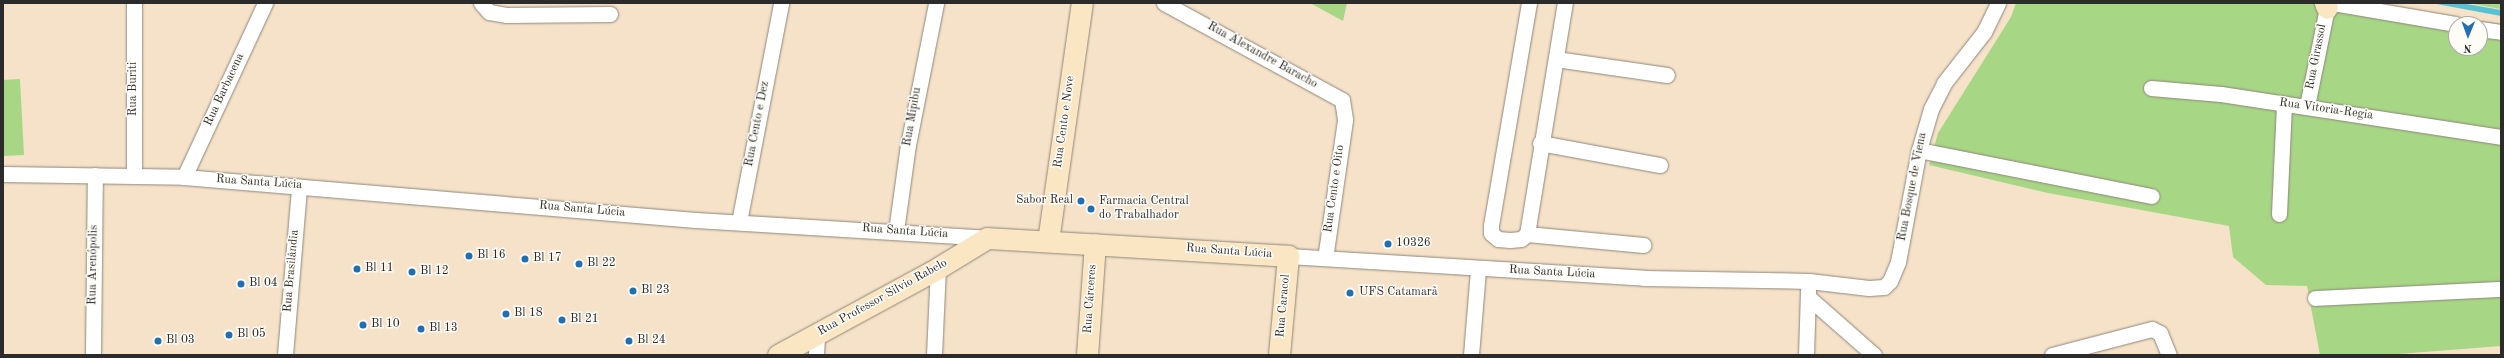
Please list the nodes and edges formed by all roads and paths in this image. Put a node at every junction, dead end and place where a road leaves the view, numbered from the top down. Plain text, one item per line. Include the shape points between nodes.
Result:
1 (134, 3) edge
2 (265, 3) edge
3 (481, 3) edge
4 (781, 3) edge
5 (936, 3) edge
6 (1082, 3) edge
7 (1164, 3) edge
8 (1529, 3) edge
9 (1565, 3) edge
10 (1998, 3) edge
11 (2328, 5) edge
12 (610, 14) dead end
13 (2448, 23) edge
14 (2488, 30) edge
15 (2501, 32) edge
16 (1556, 59) junction
17 (1667, 75) dead end
18 (2151, 88) dead end
19 (2284, 104) junction
20 (2307, 106) junction
21 (1345, 120) joint
22 (2501, 137) edge
23 (1540, 143) junction
24 (1919, 150) junction
25 (1660, 165) dead end
26 (3, 174) edge
27 (95, 175) junction
28 (134, 176) junction
29 (184, 177) junction
30 (298, 186) junction
31 (2152, 196) dead end
32 (2279, 214) dead end
33 (738, 222) junction
34 (896, 231) junction
35 (1527, 234) junction
36 (987, 238) junction
37 (1048, 240) junction
38 (1095, 244) junction
39 (1643, 245) dead end
40 (1288, 256) junction
41 (1325, 258) junction
42 (938, 268) junction
43 (1478, 269) junction
44 (1809, 282) junction
45 (2501, 289) edge
46 (1808, 297) junction
47 (2315, 298) dead end
48 (818, 334) junction
49 (93, 355) edge
50 (285, 355) edge
51 (778, 355) edge
52 (816, 355) edge
53 (934, 355) edge
54 (1086, 355) edge
55 (1279, 355) edge
56 (1471, 355) edge
57 (1806, 355) edge
58 (1874, 355) edge
59 (2052, 355) edge
60 (2169, 355) edge

1 - 28 street, Rua Buriti
2 - 29 street, Rua Barbacena
3 - 12 street via 488,12 506,15
4 - 33 street, Rua Cento e Dez
5 - 34 street, Rua Mipibu via 913,114
6 - 37 street, Rua Cento e Nove
7 - 21 street, Rua Alexandre Baracho via 1342,100
8 - 35 street via 1491,226 1491,233 1498,239 1521,239
9 - 16 street
10 - 24 street, Rua Bosque de Viena via 1984,32 1944,83 1931,109
11 - 13 street
11 - 20 street, Rua Girassol
14 - 15 street
16 - 17 street
16 - 23 street
18 - 19 street, Rua Vitoria-Regia via 2189,90
19 - 20 street, Rua Vitoria-Regia
19 - 32 street
20 - 22 street, Rua Vitoria-Regia
21 - 41 street, Rua Cento e Oito
23 - 25 street
23 - 35 street
24 - 31 street
24 - 44 street, Rua Bosque de Viena via 1898,262 1890,281 1884,287 1869,288
26 - 27 street, Rua Santa Lúcia
27 - 28 street, Rua Santa Lúcia
27 - 49 street, Rua Arenópolis
28 - 29 street, Rua Santa Lúcia
29 - 30 street, Rua Santa Lúcia
30 - 33 street, Rua Santa Lúcia
30 - 50 street, Rua Brasilândia
33 - 34 street, Rua Santa Lúcia
34 - 36 street, Rua Santa Lúcia
35 - 39 street
36 - 37 street, Rua Santa Lúcia
36 - 42 street, Rua Professor Silvio Rabelo
37 - 38 street, Rua Santa Lúcia
38 - 40 street, Rua Santa Lúcia
38 - 54 street, Rua Cárceres
40 - 41 street, Rua Santa Lúcia
40 - 55 street, Rua Caracol
41 - 43 street, Rua Santa Lúcia
42 - 48 street, Rua Professor Silvio Rabelo
42 - 53 street
43 - 44 street, Rua Santa Lúcia via 1644,278
43 - 56 street
44 - 46 street
45 - 47 street
46 - 57 street
46 - 58 street
48 - 51 street, Rua Professor Silvio Rabelo
48 - 52 street
59 - 60 street via 2152,330 2160,333

